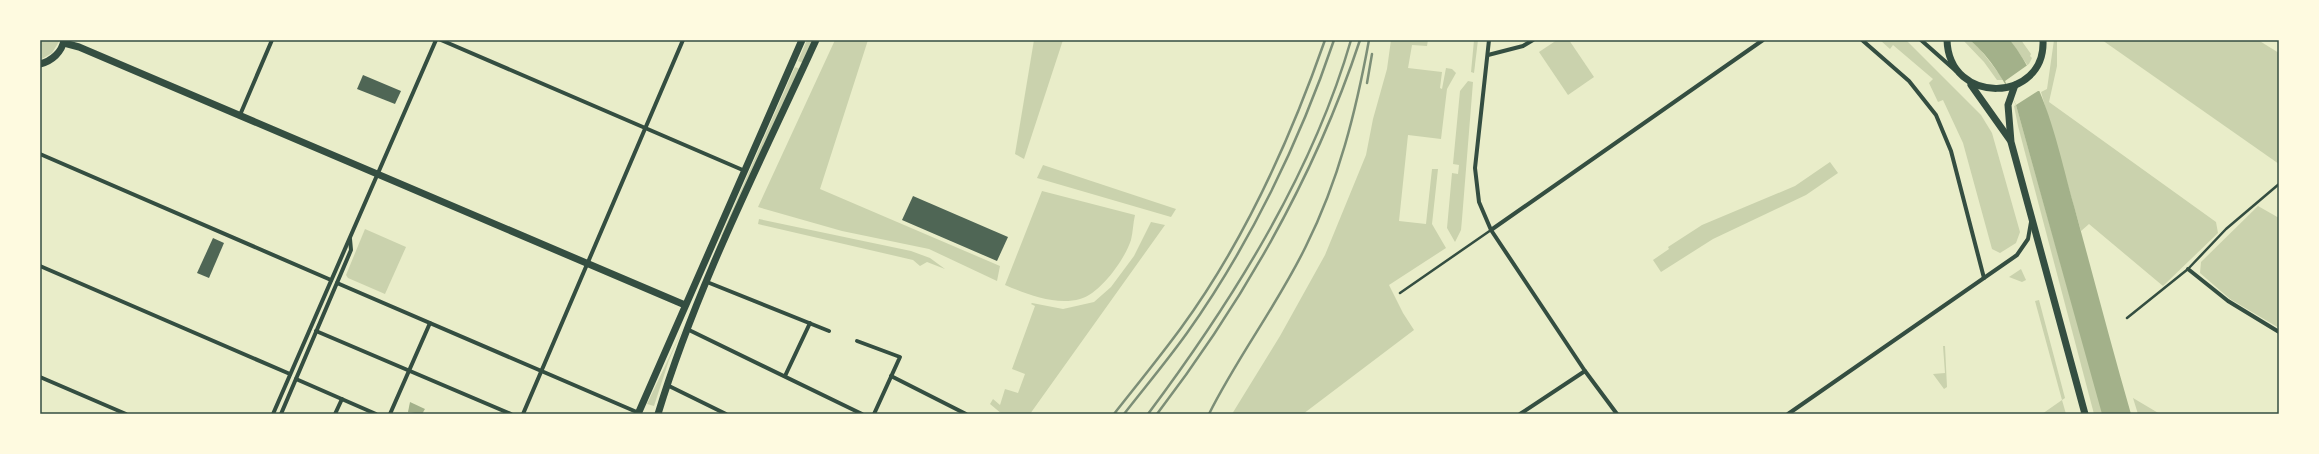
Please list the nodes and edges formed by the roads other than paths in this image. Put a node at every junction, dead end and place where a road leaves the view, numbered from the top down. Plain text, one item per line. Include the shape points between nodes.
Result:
1 (272, 40) edge
2 (436, 40) edge
3 (441, 40) edge
4 (683, 40) edge
5 (802, 40) edge
6 (816, 40) edge
7 (1489, 40) edge
8 (1533, 40) edge
9 (1763, 40) edge
10 (1862, 40) edge
11 (1921, 40) edge
12 (1947, 40) edge
13 (2043, 40) edge
14 (64, 42) edge
15 (1488, 54) junction
16 (40, 64) edge
17 (1966, 79) junction
18 (2015, 85) junction
19 (240, 115) junction
20 (645, 129) junction
21 (2011, 142) junction
22 (40, 154) edge
23 (745, 171) junction
24 (377, 175) junction
25 (2279, 184) edge
26 (2032, 219) junction
27 (1491, 230) junction
28 (349, 238) junction
29 (587, 265) junction
30 (40, 266) edge
31 (2188, 269) junction
32 (1984, 278) junction
33 (331, 280) junction
34 (707, 282) junction
35 (337, 283) junction
36 (1400, 293) dead end
37 (702, 296) junction
38 (685, 305) junction
39 (2127, 318) dead end
40 (430, 323) junction
41 (810, 323) junction
42 (689, 328) junction
43 (316, 331) junction
44 (829, 331) dead end
45 (2279, 332) edge
46 (857, 341) dead end
47 (1585, 370) junction
48 (409, 371) junction
49 (542, 371) junction
50 (290, 374) junction
51 (785, 376) junction
52 (891, 376) junction
53 (40, 377) edge
54 (296, 379) junction
55 (666, 385) junction
56 (342, 399) junction
57 (638, 413) edge
58 (126, 414) edge
59 (273, 414) edge
60 (281, 414) edge
61 (335, 414) edge
62 (376, 414) edge
63 (390, 414) edge
64 (511, 414) edge
65 (523, 414) edge
66 (658, 414) edge
67 (726, 414) edge
68 (862, 414) edge
69 (874, 414) edge
70 (966, 414) edge
71 (1520, 414) edge
72 (1617, 414) edge
73 (1788, 414) edge
74 (2085, 414) edge

1 - 19 street
2 - 24 street
3 - 20 street
4 - 20 street
5 - 23 main road
6 - 34 main road
7 - 15 street
8 - 15 street via 1524,46
9 - 27 street
10 - 32 street via 1910,81 1936,115 1951,151
11 - 17 street
12 - 17 main road via 1949,56
13 - 18 main road via 2038,65 2024,80
14 - 16 main road via 52,59
14 - 19 main road
15 - 27 street via 1475,168 1479,202
17 - 18 main road via 1991,90
17 - 21 main road
18 - 21 main road via 2008,105
19 - 24 main road
20 - 23 street
20 - 29 street
21 - 26 main road
22 - 33 street
23 - 38 main road
24 - 28 street
24 - 29 main road
25 - 31 lane via 2226,229
26 - 32 street via 2028,239 2017,255
26 - 74 main road
27 - 36 lane
27 - 47 street
28 - 33 street
28 - 35 street via 351,250
29 - 38 main road
29 - 49 street
30 - 50 street
31 - 39 lane
31 - 45 street via 2228,301
32 - 73 street
33 - 50 street
34 - 37 main road
34 - 41 street
35 - 40 street
35 - 43 street
37 - 38 main road
37 - 42 main road
38 - 42 main road
38 - 57 main road
40 - 48 street
40 - 49 street
41 - 44 street
41 - 51 street
42 - 51 street
42 - 55 main road
43 - 48 street
43 - 54 street
46 - 52 street via 900,357
47 - 71 street
47 - 72 street
48 - 63 street
48 - 64 street
49 - 57 street
49 - 65 street
50 - 59 street
51 - 68 street
52 - 69 street
52 - 70 street
53 - 58 street
54 - 56 street
54 - 60 street
55 - 66 main road
55 - 67 street
56 - 61 street
56 - 62 street

